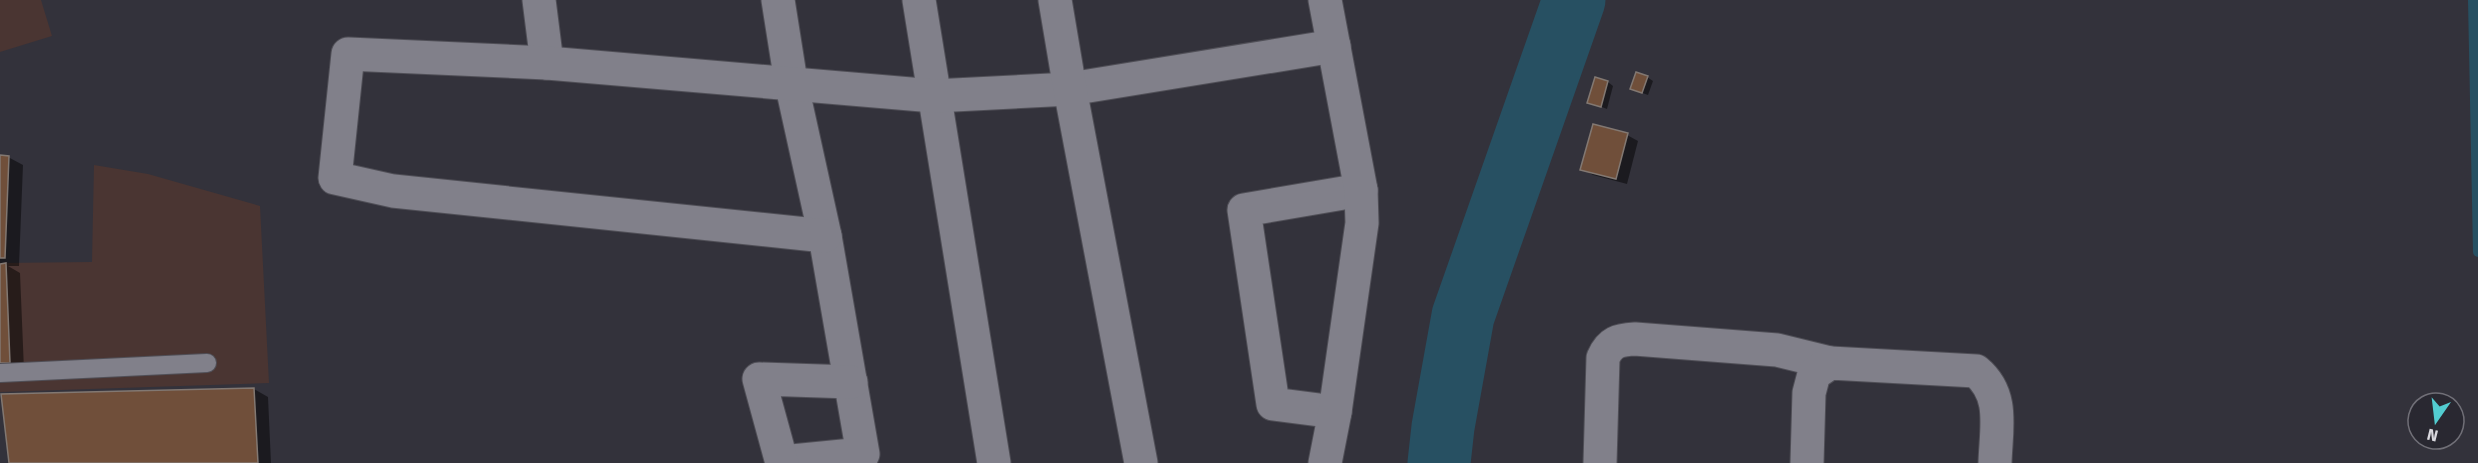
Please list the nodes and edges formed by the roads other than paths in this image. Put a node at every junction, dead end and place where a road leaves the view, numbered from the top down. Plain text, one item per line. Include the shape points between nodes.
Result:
1 (539, 0) edge
2 (778, 0) edge
3 (919, 0) edge
4 (1055, 0) edge
5 (1325, 0) edge
6 (1334, 46) junction
7 (547, 63) junction
8 (791, 82) junction
9 (1070, 89) junction
10 (934, 96) junction
11 (1361, 190) junction
12 (825, 236) junction
13 (207, 363) dead end
14 (1830, 363) junction
15 (0, 373) edge
16 (851, 382) junction
17 (1335, 412) junction
18 (782, 463) edge
19 (994, 463) edge
20 (1141, 463) edge
21 (1325, 463) edge
22 (1600, 463) edge
23 (1807, 463) edge
24 (1995, 463) edge

1 - 7 street
2 - 8 street
3 - 10 street
4 - 9 street
5 - 6 street
6 - 9 street
6 - 11 street
7 - 8 street
7 - 12 street via 348,54 335,178 393,191
8 - 10 street
8 - 12 street
9 - 10 street
9 - 20 street
10 - 19 street
11 - 17 street via 1362,223
11 - 17 street via 1244,210 1273,404
12 - 16 street
13 - 15 lane
14 - 22 street via 1777,350 1619,340 1608,346 1603,358
14 - 23 street via 1814,374 1809,393
14 - 24 street via 1976,370 1989,381 1996,399
16 - 18 street via 863,454
16 - 18 street via 759,379
17 - 21 street

